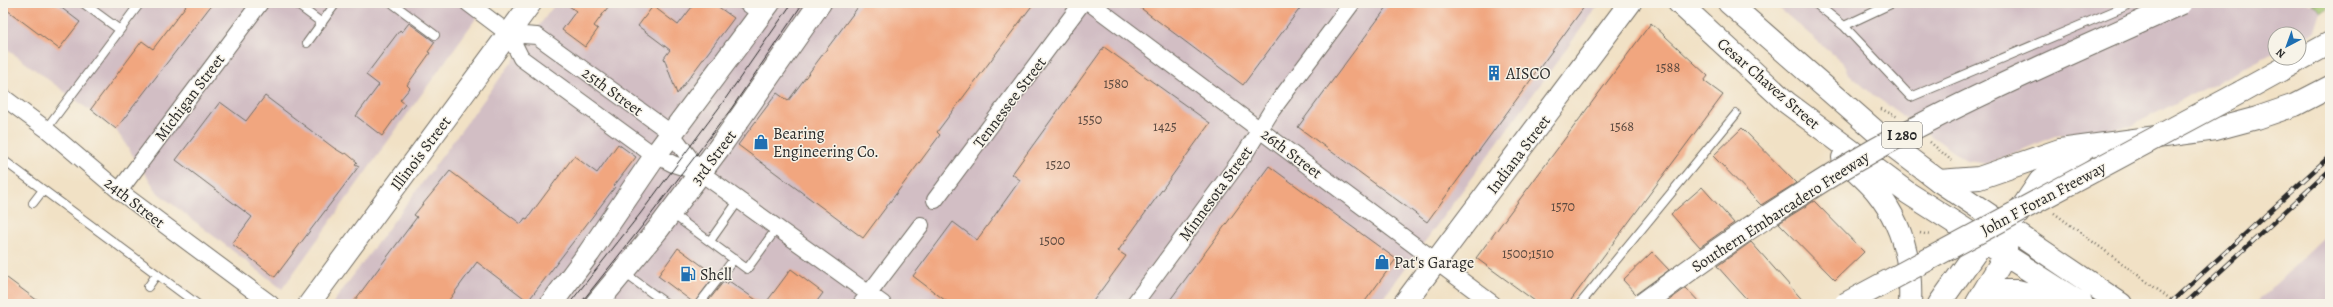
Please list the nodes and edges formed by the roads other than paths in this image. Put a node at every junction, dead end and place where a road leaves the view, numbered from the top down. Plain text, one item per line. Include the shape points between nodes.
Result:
1 (83, 3) edge
2 (140, 3) edge
3 (260, 3) edge
4 (296, 3) edge
5 (336, 3) edge
6 (392, 3) edge
7 (468, 3) edge
8 (531, 3) edge
9 (740, 3) edge
10 (820, 3) edge
11 (1082, 3) edge
12 (1090, 3) edge
13 (1352, 3) edge
14 (1630, 3) edge
15 (1679, 3) edge
16 (1729, 3) edge
17 (1815, 3) edge
18 (1893, 3) edge
19 (2133, 3) edge
20 (2182, 3) edge
21 (763, 10) edge
22 (322, 23) junction
23 (1844, 26) junction
24 (120, 30) junction
25 (508, 34) junction
26 (435, 35) dead end
27 (307, 43) dead end
28 (2330, 43) edge
29 (2330, 87) edge
30 (3, 97) edge
31 (1786, 102) junction
32 (1736, 114) dead end
33 (46, 129) junction
34 (1260, 129) junction
35 (672, 133) junction
36 (2089, 146) junction
37 (655, 156) junction
38 (3, 160) edge
39 (701, 173) junction
40 (1939, 181) junction
41 (43, 190) junction
42 (119, 191) junction
43 (739, 200) junction
44 (935, 200) dead end
45 (34, 202) dead end
46 (671, 212) junction
47 (921, 225) dead end
48 (2008, 227) junction
49 (777, 228) junction
50 (710, 241) junction
51 (1983, 242) junction
52 (2005, 256) junction
53 (734, 259) junction
54 (1437, 262) junction
55 (622, 272) junction
56 (157, 274) junction
57 (148, 287) dead end
58 (865, 299) edge
59 (1850, 302) edge
60 (197, 304) edge
61 (270, 304) edge
62 (309, 304) edge
63 (551, 304) edge
64 (596, 304) edge
65 (667, 304) edge
66 (699, 304) edge
67 (883, 304) edge
68 (1134, 304) edge
69 (1404, 304) edge
70 (1493, 304) edge
71 (1580, 304) edge
72 (1643, 304) edge
73 (1910, 304) edge
74 (1940, 304) edge
75 (1977, 304) edge
76 (1985, 304) edge
77 (2066, 304) edge
78 (2082, 304) edge
79 (2121, 304) edge

1 - 24 lane
2 - 24 lane
3 - 42 street, Michigan Street
4 - 22 lane
5 - 22 lane
6 - 26 lane
7 - 25 street, 25th Street
8 - 25 street, Illinois Street
9 - 21 lane
10 - 39 main road, 3rd Street
11 - 44 street, Tennessee Street
12 - 34 street, 26th Street
13 - 34 street, Minnesota Street
14 - 54 main road, Indiana Street
15 - 31 main road, Cesar Chavez Street
16 - 40 main road, Cesar Chavez Street via 1890,144
17 - 23 lane
18 - 23 lane
19 - 23 lane via 1911,97
20 - 72 main road, Southern Embarcadero Freeway / I 280, bridge via 1939,116 1876,149 1752,226
21 - 35 main road
22 - 27 lane
24 - 33 lane
25 - 35 street, 25th Street via 538,36
25 - 37 street, 25th Street via 521,58
25 - 62 street, Illinois Street
28 - 59 main road, John F Foran Freeway, bridge
29 - 36 main road via 2295,105 2216,129
30 - 33 street, 24th Street
31 - 51 main road, Cesar Chavez Street via 1908,193
31 - 73 main road via 1876,191 1897,225 1908,260
32 - 71 lane
33 - 42 street, 24th Street
34 - 54 street, 26th Street
34 - 68 street, Minnesota Street via 1244,155
35 - 37 main road
35 - 39 street, 25th Street
36 - 40 main road via 2060,150 1979,178
36 - 48 main road via 2040,181
37 - 39 street, 25th Street
37 - 63 main road
38 - 41 lane
39 - 43 street, 25th Street
39 - 46 main road, 3rd Street
40 - 48 main road, Cesar Chavez Street
41 - 45 lane
41 - 56 lane
42 - 61 street, 24th Street
43 - 49 street, 25th Street
43 - 50 lane
46 - 50 lane
46 - 55 main road, 3rd Street
47 - 58 street
48 - 51 main road
48 - 52 main road
48 - 79 main road, Cesar Chavez Street
49 - 53 lane via 747,269
49 - 58 street, 25th Street
50 - 53 lane
51 - 52 main road, Cesar Chavez Street
51 - 74 main road
52 - 75 main road
52 - 78 main road, Cesar Chavez Street
53 - 66 lane
54 - 69 main road, Indiana Street
54 - 70 street, 26th Street
55 - 64 main road, 3rd Street
55 - 65 lane
56 - 57 lane
56 - 60 lane
58 - 67 street, 25th Street
76 - 77 main road via 2000,291 2018,291

